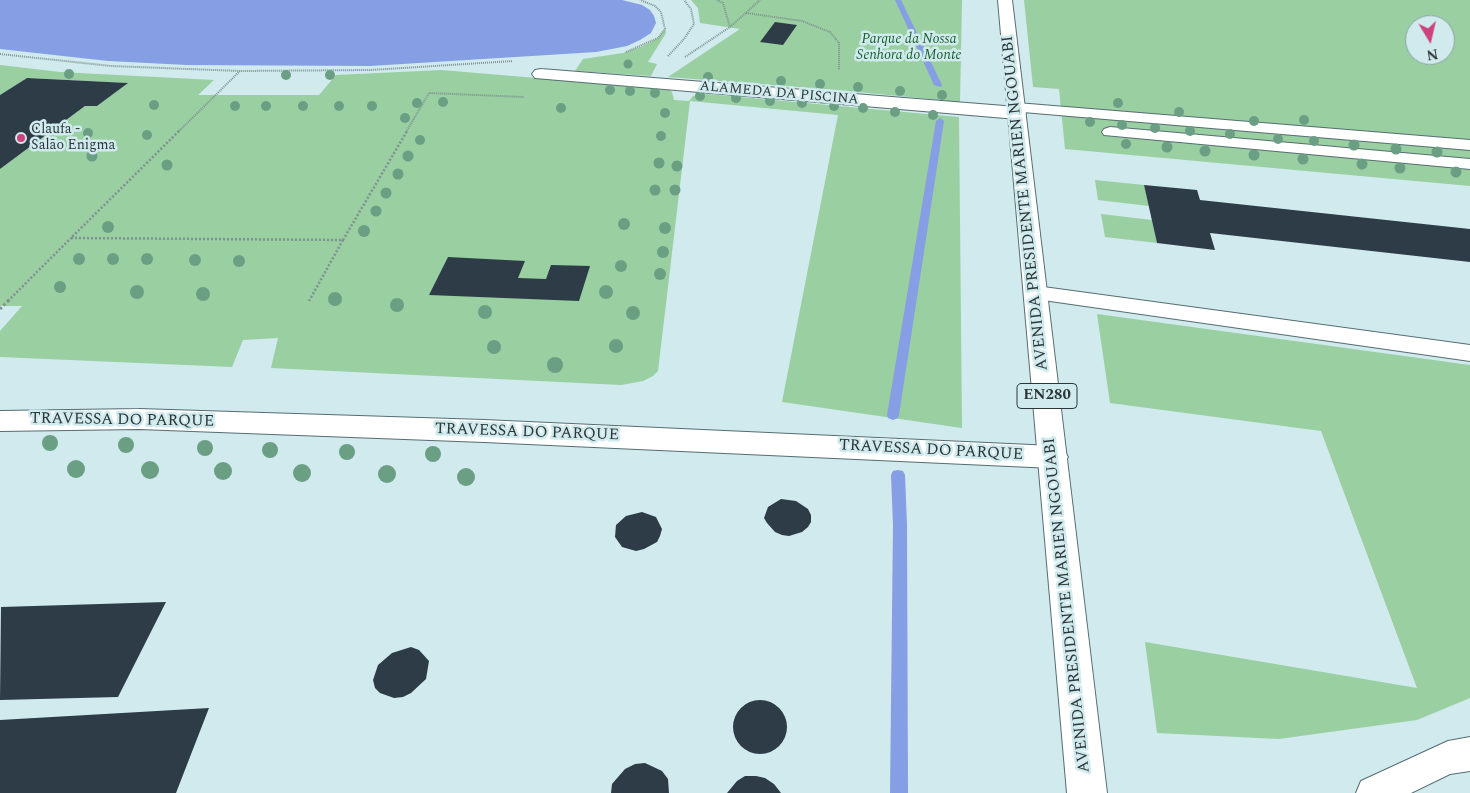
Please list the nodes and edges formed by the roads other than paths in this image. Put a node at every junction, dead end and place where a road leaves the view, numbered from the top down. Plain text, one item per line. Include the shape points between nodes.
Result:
1 (1005, 0) edge
2 (541, 74) dead end
3 (1017, 115) junction
4 (1067, 128) dead end
5 (1097, 131) dead end
6 (1470, 145) edge
7 (1470, 164) edge
8 (1036, 293) junction
9 (1470, 353) edge
10 (0, 421) edge
11 (1053, 456) junction
12 (1470, 754) edge
13 (1087, 793) edge
14 (1373, 793) edge

1 - 3 street, AVENIDA PRESIDENTE MARIEN NGOUABI / EN280
2 - 3 street, ALAMEDA DA PISCINA via 651,79
3 - 4 lane
3 - 6 lane
3 - 8 street, AVENIDA PRESIDENTE MARIEN NGOUABI / EN280
5 - 7 lane
8 - 9 lane
8 - 11 street, AVENIDA PRESIDENTE MARIEN NGOUABI / EN280
10 - 11 street, TRAVESSA DO PARQUE via 139,419
11 - 13 street, AVENIDA PRESIDENTE MARIEN NGOUABI / EN280
12 - 14 lane via 1448,758

